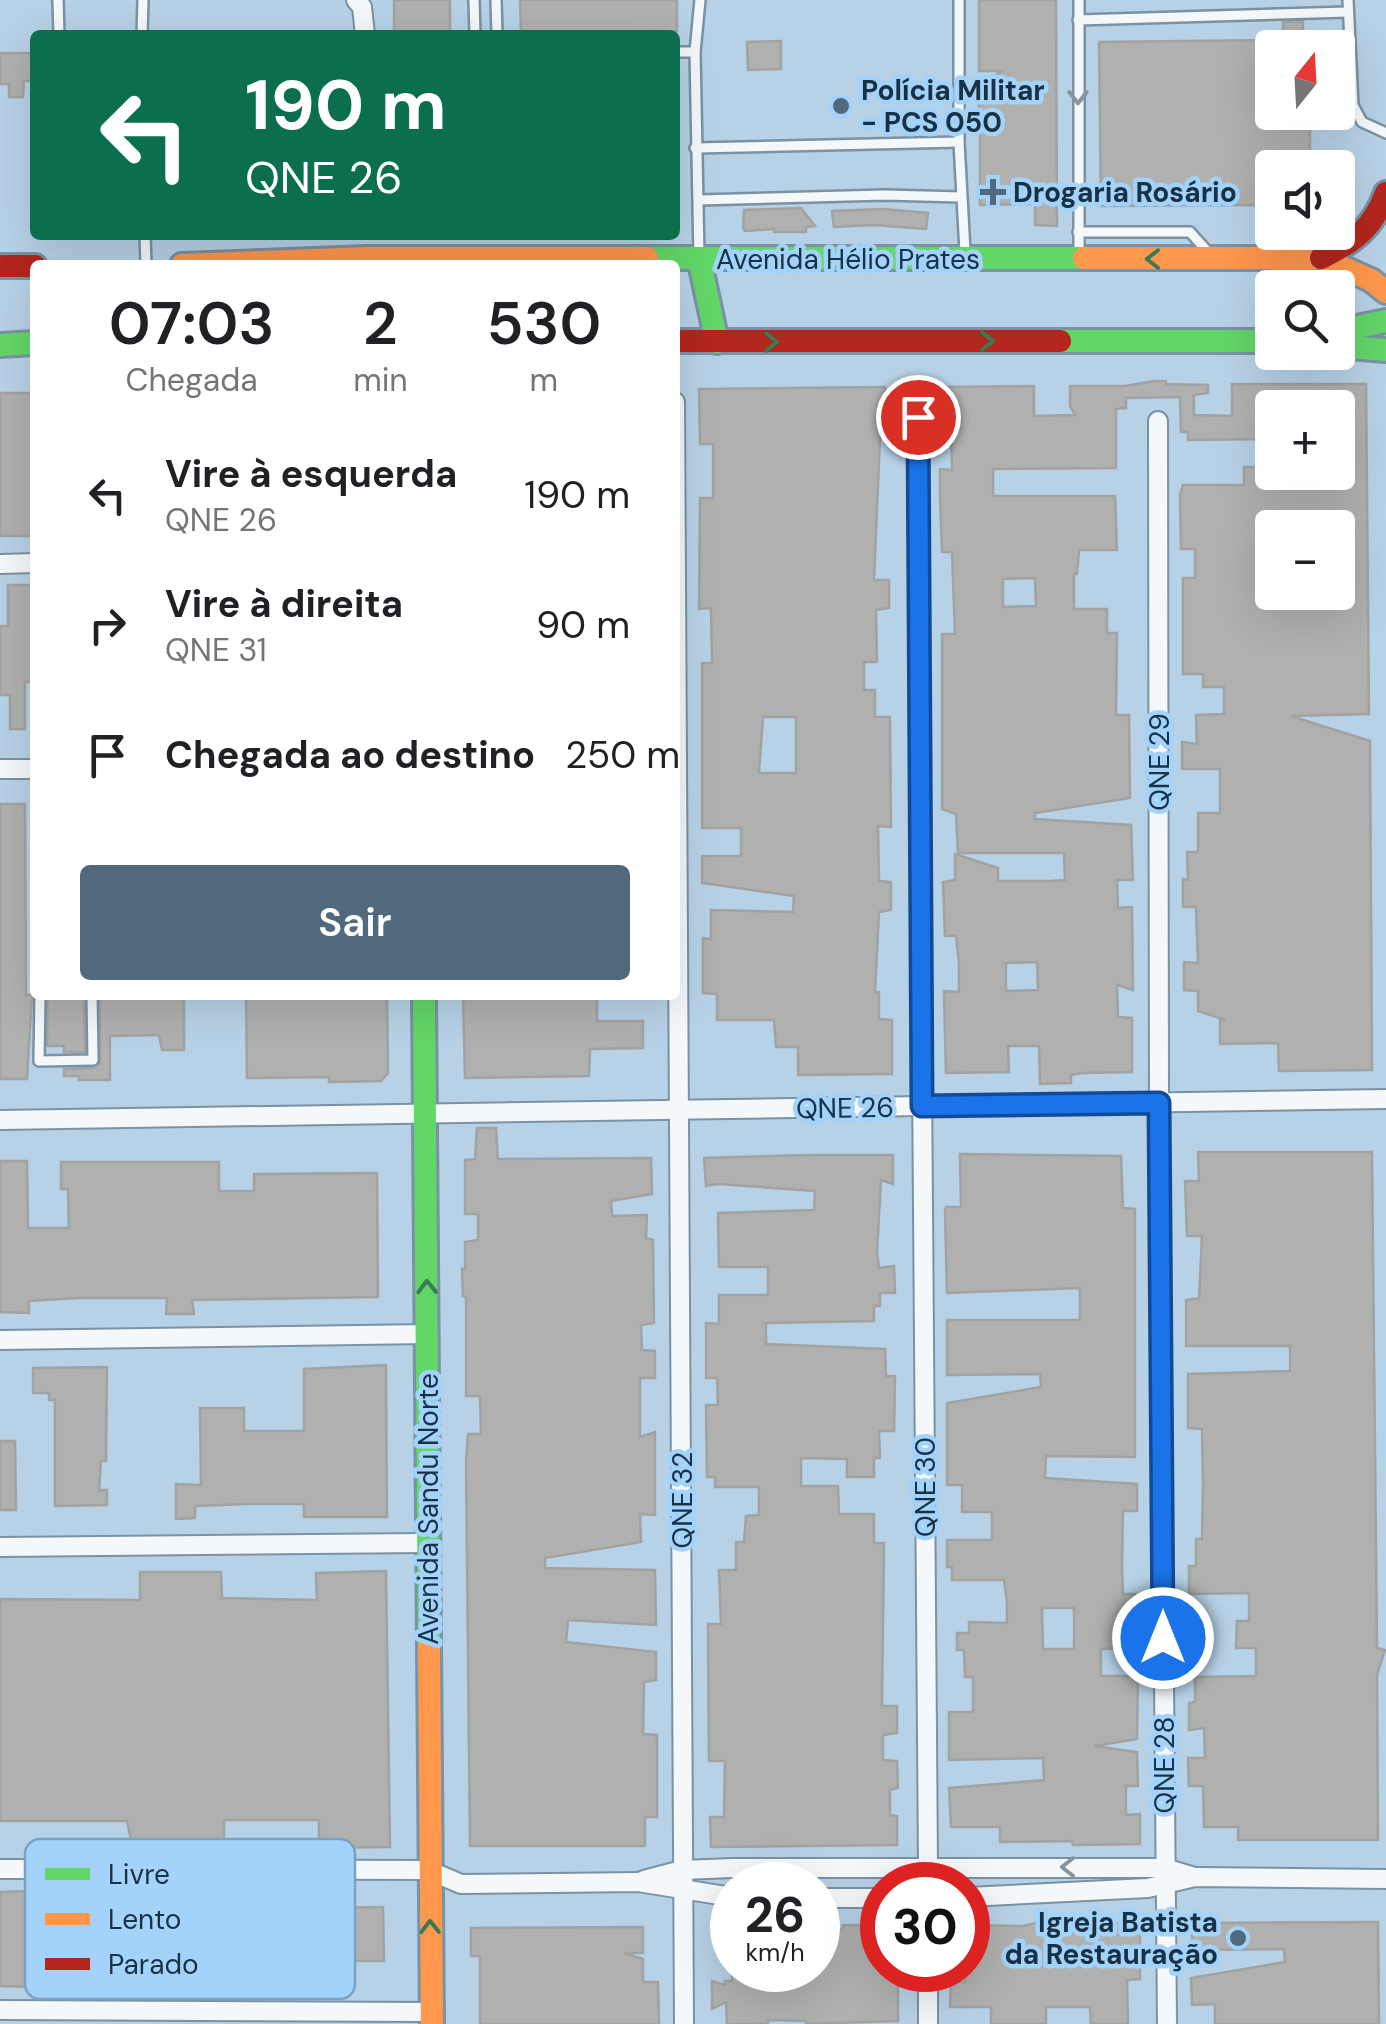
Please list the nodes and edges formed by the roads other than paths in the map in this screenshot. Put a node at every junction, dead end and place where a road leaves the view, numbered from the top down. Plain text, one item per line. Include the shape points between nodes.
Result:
1 (58, 0) edge
2 (142, 0) edge
3 (474, 0) edge
4 (496, 0) edge
5 (700, 0) edge
6 (959, 0) edge
7 (1079, 0) edge
8 (359, 3) edge
9 (1348, 6) edge
10 (1078, 20) junction
11 (59, 30) edge
12 (142, 30) edge
13 (365, 30) edge
14 (475, 30) edge
15 (497, 30) edge
16 (680, 52) edge
17 (694, 52) junction
18 (1386, 133) edge
19 (959, 142) junction
20 (695, 148) junction
21 (1386, 193) edge
22 (961, 196) junction
23 (699, 200) junction
24 (1078, 232) junction
25 (367, 246) edge
26 (699, 258) junction
27 (1272, 258) junction
28 (1321, 258) junction
29 (1078, 259) junction
30 (1214, 259) junction
31 (294, 260) edge
32 (966, 260) junction
33 (0, 266) edge
34 (30, 266) edge
35 (1295, 270) edge
36 (1386, 292) edge
37 (1386, 321) edge
38 (1355, 329) edge
39 (680, 341) edge
40 (1255, 341) edge
41 (718, 342) junction
42 (30, 343) edge
43 (0, 345) edge
44 (1355, 347) edge
45 (1386, 350) edge
46 (918, 417) dead end
47 (1158, 421) dead end
48 (30, 563) edge
49 (0, 564) edge
50 (30, 769) edge
51 (0, 770) edge
52 (680, 992) edge
53 (40, 1000) edge
54 (92, 1000) edge
55 (424, 1000) edge
56 (1386, 1100) edge
57 (1159, 1103) junction
58 (922, 1106) junction
59 (681, 1110) junction
60 (424, 1114) junction
61 (0, 1120) edge
62 (428, 1334) junction
63 (0, 1340) edge
64 (426, 1543) junction
65 (0, 1547) edge
66 (928, 1862) edge
67 (0, 1869) edge
68 (25, 1869) edge
69 (860, 1869) edge
70 (355, 1870) edge
71 (428, 1870) junction
72 (682, 1870) junction
73 (990, 1870) edge
74 (1165, 1877) junction
75 (1386, 1878) edge
76 (638, 1882) junction
77 (682, 1890) junction
78 (710, 1894) edge
79 (990, 1894) edge
80 (928, 1992) edge
81 (0, 2010) edge
82 (247, 2017) edge
83 (432, 2018) edge
84 (684, 2024) edge
85 (928, 2024) edge
86 (1166, 2024) edge

1 - 11 lane
2 - 12 lane
3 - 14 lane
4 - 15 lane
5 - 17 lane
6 - 19 lane
7 - 10 lane
8 - 13 street
9 - 10 lane
9 - 18 lane via 1353,105 1362,122
10 -> 24 lane
16 - 17 lane
17 - 20 lane
19 - 20 lane
19 - 22 lane
20 - 23 lane
21 - 28 main road via 1368,231
22 - 23 lane
22 - 32 lane
23 - 26 lane
24 - 29 lane
24 - 30 lane via 1190,232
25 - 26 main road, Avenida Hélio Prates
25 - 31 main road, Avenida Hélio Prates
26 - 32 main road, Avenida Hélio Prates
26 - 41 main road
27 - 28 main road, Avenida Hélio Prates
27 - 30 main road, Avenida Hélio Prates
27 - 35 main road
28 - 36 main road, Avenida Hélio Prates
30 -> 29 main road, Avenida Hélio Prates
29 - 32 main road, Avenida Hélio Prates
33 - 34 main road
37 - 38 main road
39 - 41 main road
41 -> 40 main road
42 - 43 main road
44 - 45 main road
46 - 58 street, QNE 30
47 - 57 street, QNE 29
48 - 49 street
50 - 51 street
52 - 59 street, QNE 32
53 - 54 lane via 39,1061 93,1060
55 - 60 main road, Avenida Sandu Norte
56 - 57 street, QNE 26
57 - 58 street, QNE 26
57 - 74 street, QNE 28
58 - 59 street, QNE 26
58 - 66 street, QNE 30
59 - 60 street, QNE 26
59 - 72 street, QNE 32
60 - 61 street, QNE 26
62 -> 60 main road, Avenida Sandu Norte
62 - 63 street
62 - 64 main road, Avenida Sandu Norte
64 - 65 street
64 - 71 main road, Avenida Sandu Norte
67 - 68 street
69 - 72 street
70 - 71 street
71 - 76 street via 474,1885
83 -> 71 main road, Avenida Sandu Norte
72 - 76 street
72 - 77 street, QNE 32
74 -> 73 street
74 - 75 street
74 - 79 street
74 - 86 street, QNE 28
76 - 77 street
77 - 78 street
77 - 84 street, QNE 32
80 - 85 street
81 - 82 street
82 - 83 street

